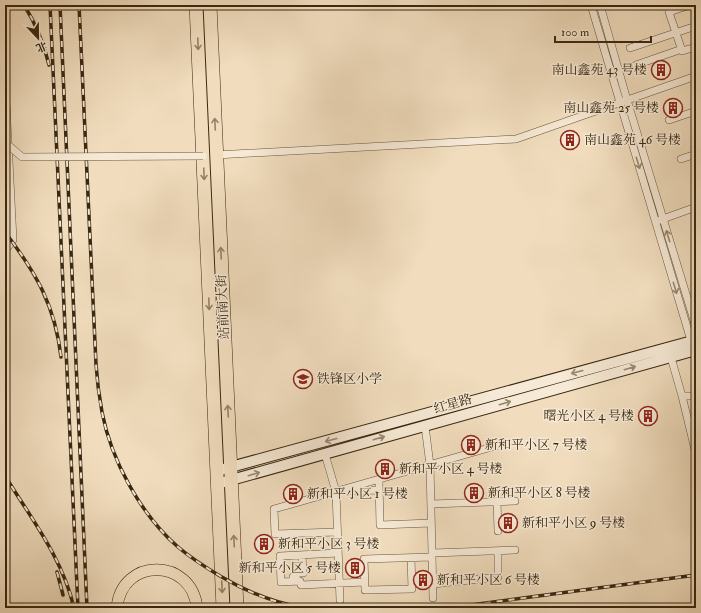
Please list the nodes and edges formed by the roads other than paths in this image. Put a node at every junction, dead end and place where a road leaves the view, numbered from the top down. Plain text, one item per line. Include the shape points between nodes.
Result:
1 (196, 5) edge
2 (210, 5) edge
3 (591, 5) edge
4 (600, 5) edge
5 (690, 5) edge
6 (669, 8) edge
7 (696, 26) edge
8 (676, 33) junction
9 (696, 47) edge
10 (630, 48) dead end
11 (682, 49) junction
12 (636, 65) dead end
13 (696, 76) edge
14 (5, 83) edge
15 (623, 101) junction
16 (696, 112) edge
17 (669, 120) dead end
18 (8, 145) junction
19 (696, 154) edge
20 (216, 155) junction
21 (203, 156) junction
22 (680, 159) dead end
23 (696, 208) edge
24 (663, 219) junction
25 (655, 222) junction
26 (5, 251) edge
27 (696, 327) edge
28 (694, 345) edge
29 (669, 352) junction
30 (682, 396) junction
31 (696, 396) edge
32 (425, 426) junction
33 (506, 443) dead end
34 (325, 454) junction
35 (696, 454) edge
36 (430, 465) junction
37 (231, 474) junction
38 (216, 478) junction
39 (379, 480) junction
40 (379, 490) junction
41 (336, 492) junction
42 (515, 501) dead end
43 (497, 502) junction
44 (430, 504) junction
45 (431, 523) junction
46 (498, 531) dead end
47 (337, 532) junction
48 (515, 550) dead end
49 (498, 551) junction
50 (338, 553) junction
51 (302, 555) junction
52 (432, 555) junction
53 (5, 558) edge
54 (411, 558) junction
55 (5, 563) edge
56 (293, 581) junction
57 (365, 582) junction
58 (339, 584) junction
59 (433, 584) junction
60 (433, 598) dead end
61 (340, 600) dead end
62 (117, 608) edge
63 (197, 608) edge
64 (222, 608) edge
65 (237, 608) edge

1 -> 21 highway, 站前南大街
20 -> 2 highway, 站前南大街
3 - 15 street
4 - 15 street
5 - 6 street
6 - 8 street
7 - 8 street
8 - 10 street
8 - 11 street
9 - 11 street
11 - 12 street
13 - 15 street
14 - 18 street
15 - 20 street via 516,139
15 - 24 street
15 -> 25 street
16 - 17 street
18 - 21 street, bridge via 22,157
18 - 26 street via 13,240
19 - 22 street
37 -> 20 highway, 站前南大街
21 -> 38 highway, 站前南大街
23 - 24 street
24 - 25 street
27 -> 24 street
25 -> 28 street
28 - 29 street, 红星路
29 - 30 street
32 -> 29 street, 红星路
29 -> 37 street, 红星路
30 - 31 street
30 - 35 street
34 -> 32 street, 红星路
32 - 36 street
33 - 36 street
37 -> 34 street, 红星路
34 - 41 street
36 - 39 street
36 - 44 street
37 - 38 street, 红星路
65 -> 37 highway, 站前南大街
38 -> 64 highway, 站前南大街
39 - 40 street
39 - 41 street
40 - 41 street
40 - 45 street via 380,525
41 - 47 street
41 - 47 street via 274,509 275,534
42 - 43 street
43 - 44 street
43 - 46 street
44 - 45 street
45 - 52 street
47 - 50 street
48 - 49 street
49 - 52 street
49 - 59 street via 498,577
50 - 51 street
50 - 58 street
51 - 56 street via 303,573 296,573
51 - 56 street via 280,556 281,582
52 - 54 street
52 - 59 street
53 - 55 street
54 - 57 street via 364,559
54 - 57 street via 412,588 365,590
56 - 58 street via 300,581 301,585
57 - 58 street
58 - 61 street
59 - 60 street
62 - 63 main road via 126,584 140,573 149,570 167,570 175,573 193,591

